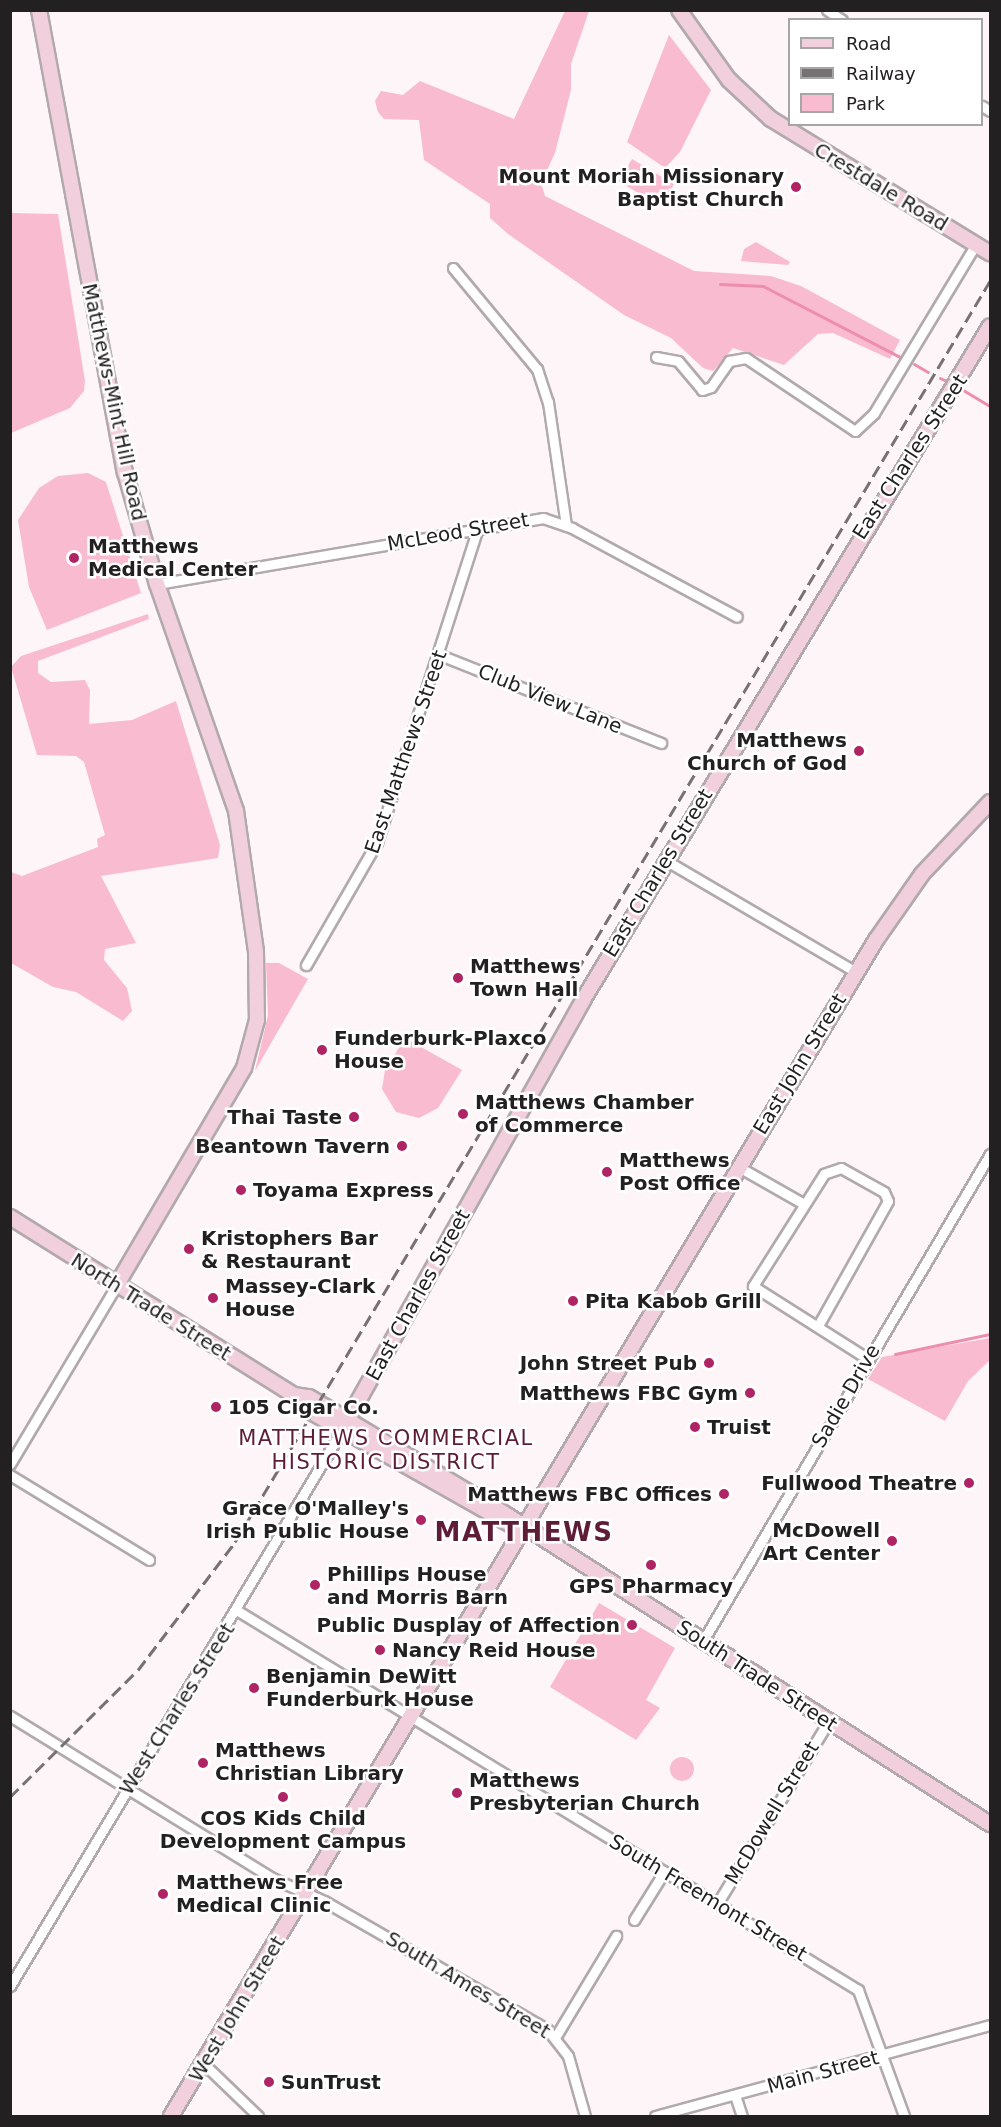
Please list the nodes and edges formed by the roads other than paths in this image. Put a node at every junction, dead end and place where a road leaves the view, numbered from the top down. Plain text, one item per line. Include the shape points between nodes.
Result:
1 (39, 10) edge
2 (679, 10) edge
3 (691, 16) edge
4 (976, 244) junction
5 (990, 253) edge
6 (453, 268) dead end
7 (990, 326) edge
8 (656, 357) dead end
9 (566, 526) junction
10 (478, 528) junction
11 (157, 585) junction
12 (737, 617) dead end
13 (440, 655) junction
14 (661, 743) dead end
15 (990, 802) edge
16 (665, 860) junction
17 (306, 965) dead end
18 (856, 972) junction
19 (990, 1154) edge
20 (737, 1166) junction
21 (802, 1203) junction
22 (10, 1217) edge
23 (116, 1286) junction
24 (819, 1324) junction
25 (868, 1359) junction
26 (345, 1425) junction
27 (10, 1464) edge
28 (10, 1475) edge
29 (523, 1530) junction
30 (149, 1560) dead end
31 (238, 1611) junction
32 (704, 1640) junction
33 (412, 1715) junction
34 (10, 1716) edge
35 (828, 1722) junction
36 (128, 1790) junction
37 (990, 1824) edge
38 (664, 1872) junction
39 (306, 1893) junction
40 (717, 1904) junction
41 (634, 1920) dead end
42 (616, 1936) dead end
43 (10, 1986) edge
44 (990, 2025) edge
45 (556, 2036) junction
46 (883, 2056) junction
47 (204, 2064) junction
48 (735, 2096) junction
49 (171, 2116) edge
50 (258, 2116) edge
51 (585, 2116) edge
52 (655, 2116) edge
53 (742, 2116) edge
54 (904, 2116) edge

1 - 11 main road, Matthews-Mint Hill Road via 125,472
2 - 3 main road, Crestdale Road
3 - 4 main road, Crestdale Road via 729,80 771,119
4 - 5 main road, Crestdale Road
4 - 8 street via 874,414 855,431 746,358 729,361 711,387 702,390 678,361
6 - 9 street via 537,369 553,425
7 - 16 main road, East Charles Street
9 - 10 street, McLeod Street via 543,518
9 - 12 street, McLeod Street
10 - 11 street, McLeod Street
10 - 13 street, East Matthews Street
11 - 23 main road, Matthews-Mint Hill Road via 236,811 255,943 254,1032 233,1089
13 - 14 street, Club View Lane
13 - 17 street, East Matthews Street via 371,855
15 - 18 main road, East John Street via 922,874
16 - 18 street
16 - 26 main road, East Charles Street
18 - 20 main road, East John Street
19 - 25 street, Sadie Drive
20 - 21 street
20 - 29 main road, East John Street
21 - 24 street via 753,1286
21 - 24 street via 831,1167 884,1192 888,1201
22 - 23 main road, North Trade Street
23 - 26 main road, North Trade Street via 294,1395 302,1407
23 - 27 street
24 - 25 street via 827,1336
25 - 32 street, Sadie Drive
26 - 29 main road, North Trade Street via 499,1522
26 - 31 street, West Charles Street
28 - 30 street
29 - 32 main road, South Trade Street
29 - 33 main road, West John Street
31 - 33 street, South Freemont Street
31 - 36 street, West Charles Street
32 - 35 main road, South Trade Street
33 - 38 street, South Freemont Street
33 - 39 main road, West John Street
34 - 36 street, South Ames Street
35 - 37 main road, South Trade Street
35 - 40 street, McDowell Street
36 - 39 street, South Ames Street via 272,1878
36 - 43 street, West Charles Street
38 - 40 street, South Freemont Street
38 - 41 street
39 - 45 street, South Ames Street
39 - 47 main road, West John Street
40 - 46 street, South Freemont Street via 858,1990
42 - 45 street
44 - 46 street, Main Street
45 - 51 street, South Ames Street via 570,2062
46 - 48 street, Main Street
46 - 54 street, South Freemont Street
47 - 49 main road, West John Street
47 - 50 street
48 - 52 street, Main Street
48 - 53 street

